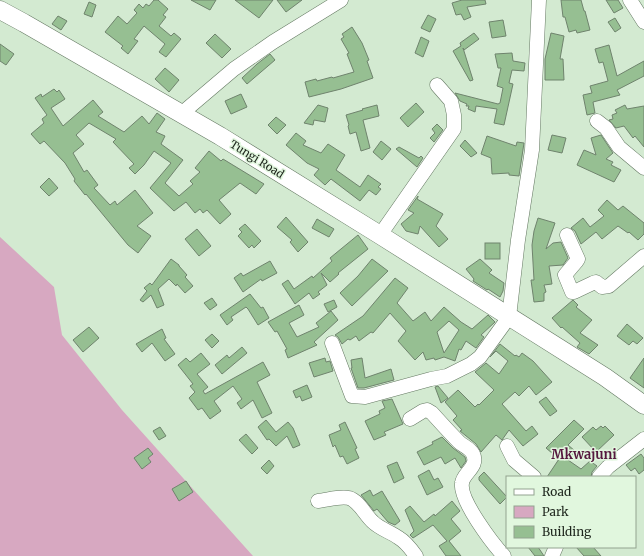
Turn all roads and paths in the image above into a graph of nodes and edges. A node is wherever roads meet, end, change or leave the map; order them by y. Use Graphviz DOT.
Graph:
graph roads {
  1 [pos="341,0"];
  2 [pos="539,0"];
  3 [pos="630,0"];
  4 [pos="0,10"];
  5 [pos="644,22"];
  6 [pos="437,85"];
  7 [pos="181,114"];
  8 [pos="597,121"];
  9 [pos="644,168"];
  10 [pos="380,235"];
  11 [pos="567,235"];
  12 [pos="644,256"];
  13 [pos="509,317"];
  14 [pos="332,343"];
  15 [pos="644,405"];
  16 [pos="410,419"];
  17 [pos="644,439"];
  18 [pos="507,446"];
  19 [pos="533,476"];
  20 [pos="600,476"];
  21 [pos="318,501"];
  22 [pos="416,556"];
  23 [pos="504,556"];
  1 -- 7 [label="street"];
  2 -- 13 [label="street"];
  3 -- 5 [label="street"];
  4 -- 7 [label="main road, Tungi Road"];
  6 -- 10 [label="street"];
  7 -- 10 [label="main road, Tungi Road"];
  8 -- 9 [label="street"];
  10 -- 13 [label="main road, Tungi Road"];
  11 -- 12 [label="street"];
  13 -- 14 [label="street"];
  13 -- 15 [label="main road, Tungi Road"];
  16 -- 23 [label="street"];
  17 -- 20 [label="street"];
  18 -- 19 [label="street"];
  21 -- 22 [label="street"];
}
